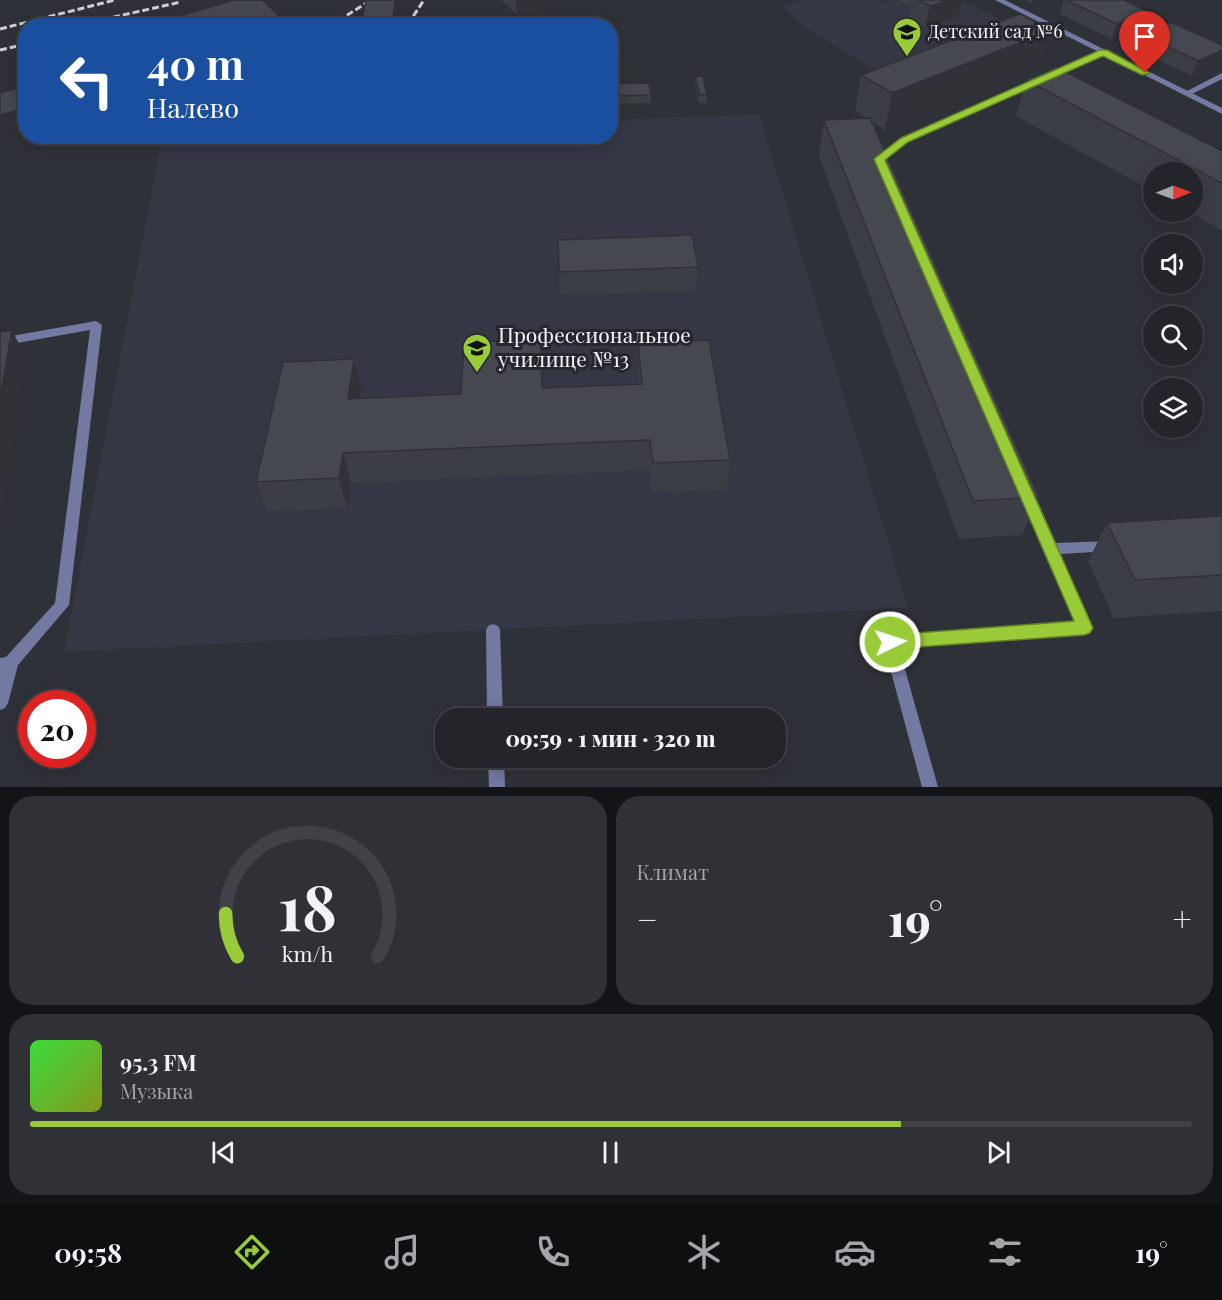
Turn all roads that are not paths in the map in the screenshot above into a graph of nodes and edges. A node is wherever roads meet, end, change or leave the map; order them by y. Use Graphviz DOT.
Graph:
graph roads {
  1 [pos="999,0"];
  2 [pos="1104,52"];
  3 [pos="1222,76"];
  4 [pos="1187,93"];
  5 [pos="1222,111"];
  6 [pos="889,180"];
  7 [pos="0,342"];
  8 [pos="1023,483"];
  9 [pos="1120,545"];
  10 [pos="1052,549"];
  11 [pos="493,630"];
  12 [pos="6,664"];
  13 [pos="0,703"];
  14 [pos="495,708"];
  15 [pos="496,768"];
  16 [pos="497,787"];
  17 [pos="930,787"];
  1 -- 2 [label="street"];
  2 -- 4 [label="street"];
  2 -- 6 [label="street"];
  3 -- 4 [label="street"];
  4 -- 5 [label="street"];
  7 -- 12 [label="street"];
  8 -- 10 [label="street"];
  9 -- 10 [label="street"];
  10 -- 17 [label="street"];
  11 -- 14 [label="street"];
  12 -- 13 [label="street"];
  15 -- 16 [label="street"];
}
